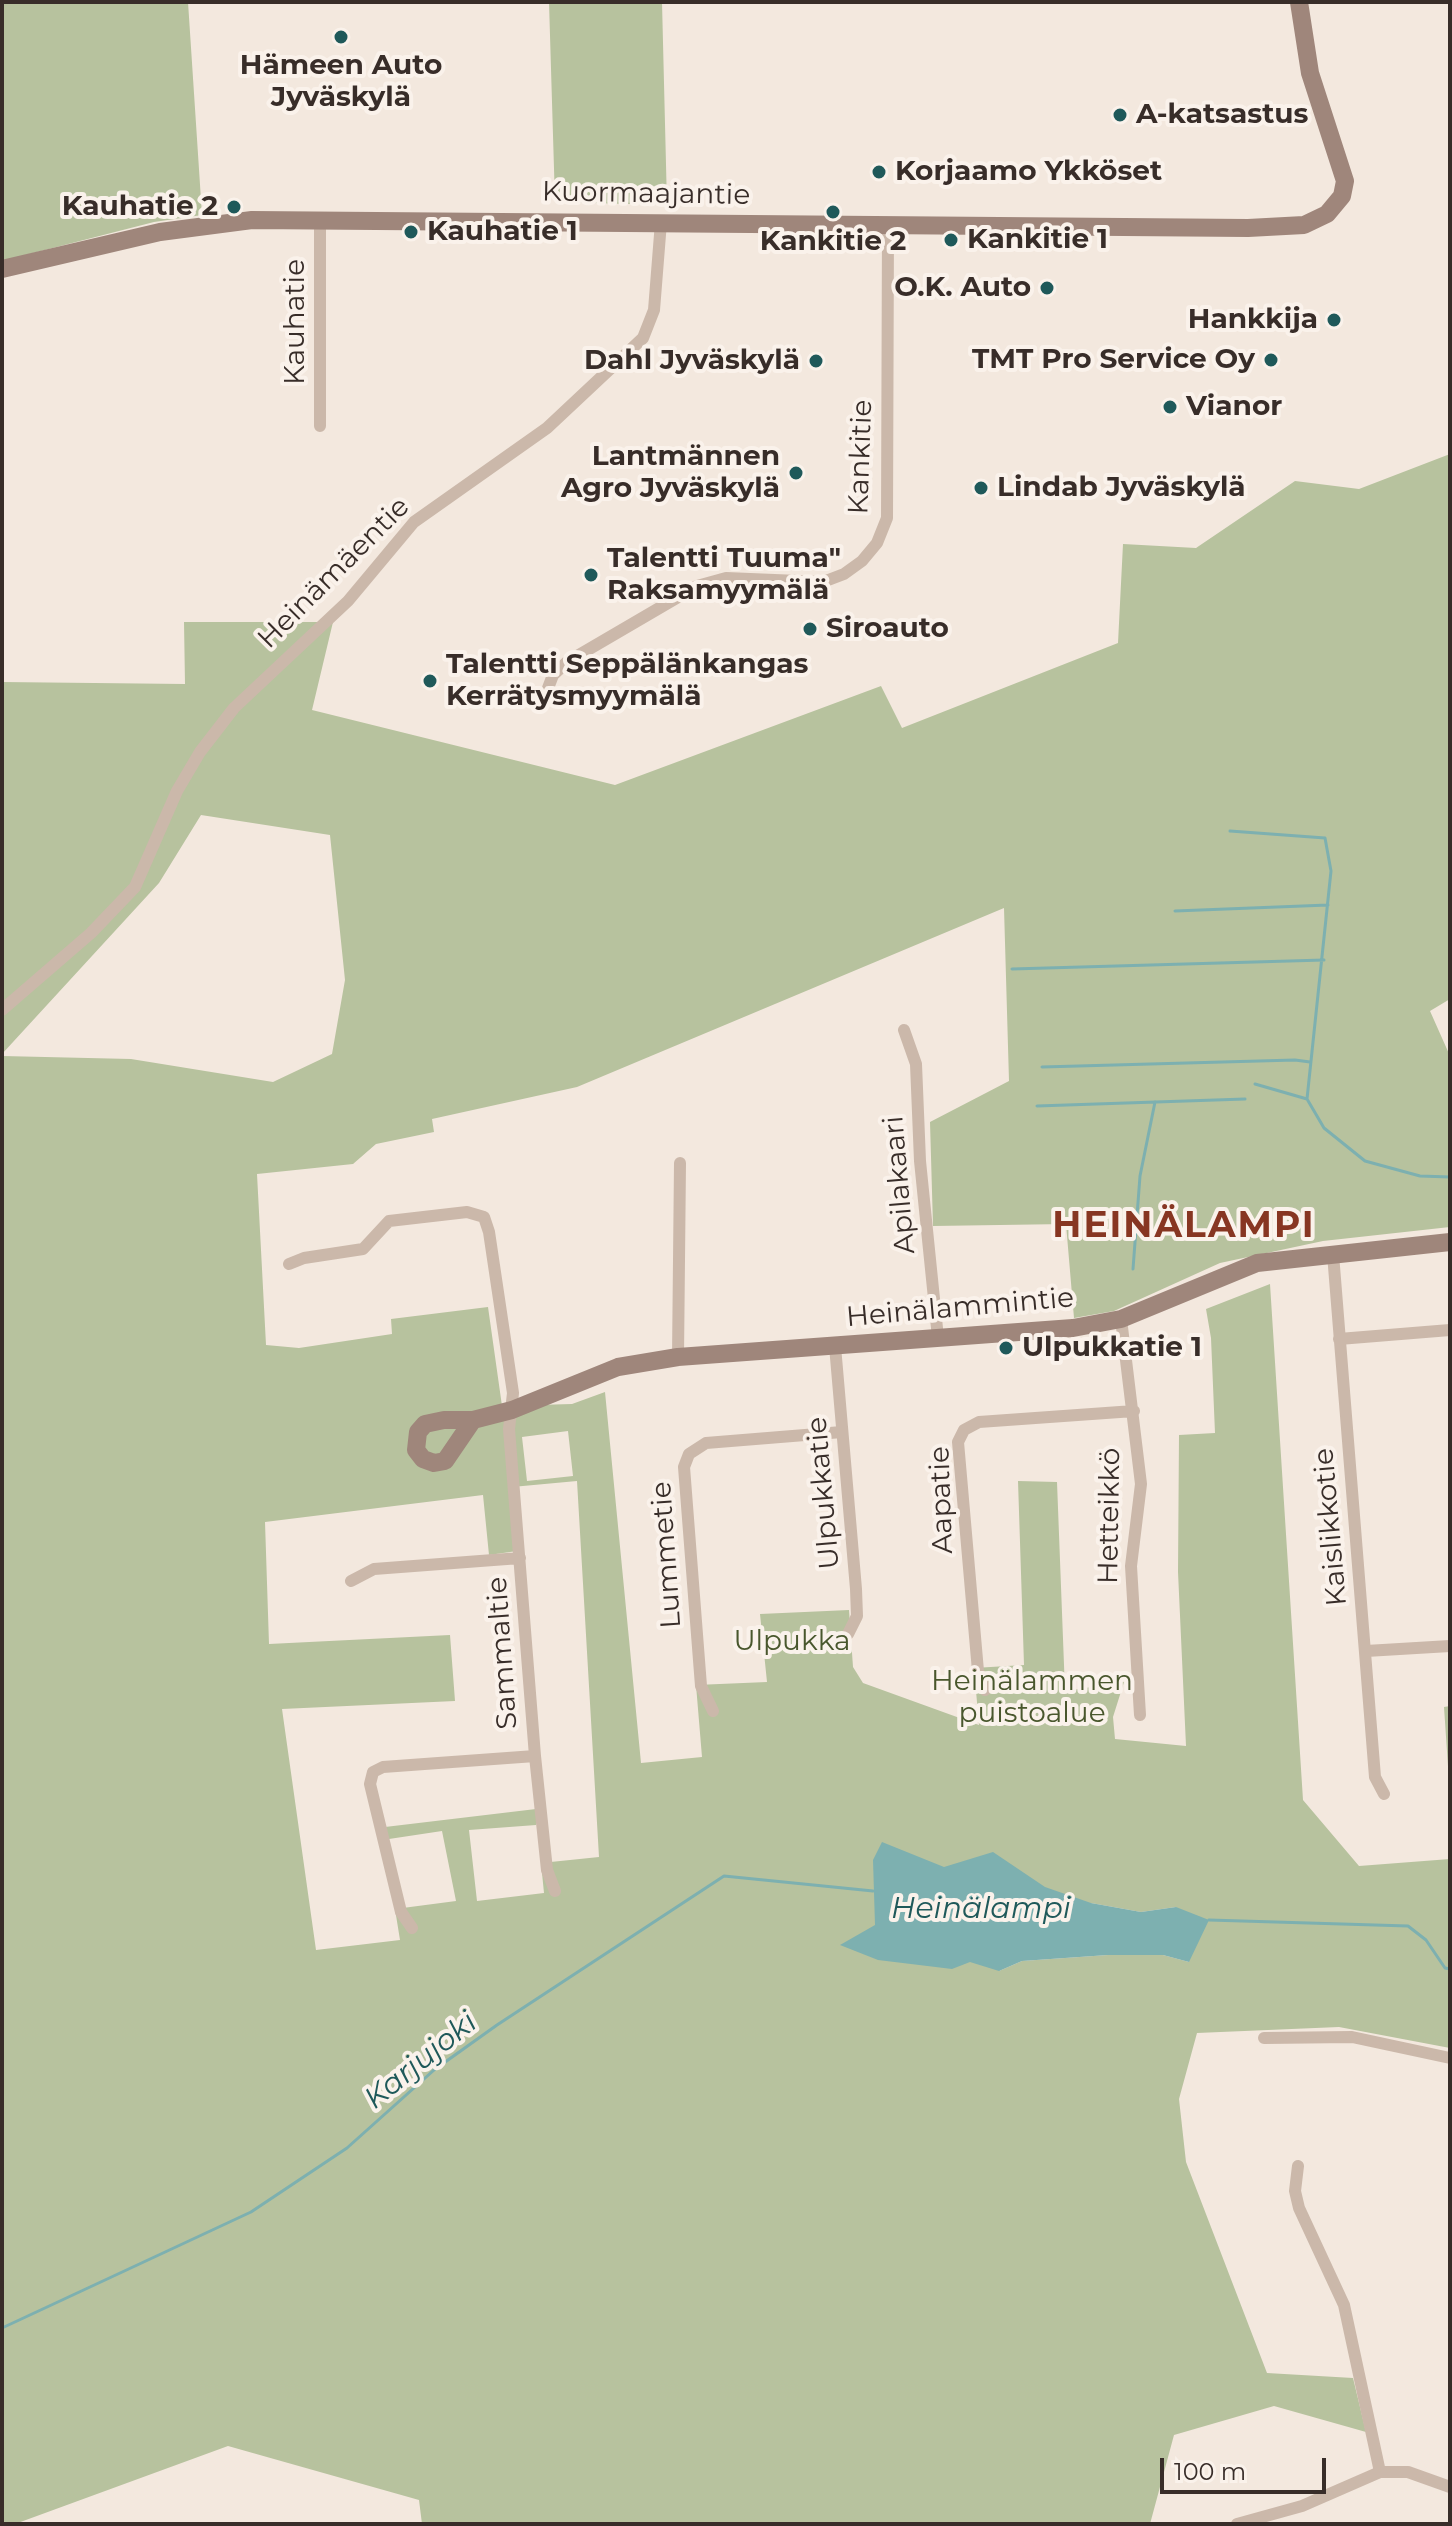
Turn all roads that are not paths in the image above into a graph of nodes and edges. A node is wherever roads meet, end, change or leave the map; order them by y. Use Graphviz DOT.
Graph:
graph roads {
  1 [pos="1299,2"];
  2 [pos="320,219"];
  3 [pos="661,222"];
  4 [pos="888,224"];
  5 [pos="2,269"];
  6 [pos="320,426"];
  7 [pos="545,696"];
  8 [pos="2,1010"];
  9 [pos="904,1030"];
  10 [pos="680,1163"];
  11 [pos="1450,1242"];
  12 [pos="1333,1254"];
  13 [pos="289,1264"];
  14 [pos="1121,1319"];
  15 [pos="1450,1330"];
  16 [pos="938,1338"];
  17 [pos="1339,1339"];
  18 [pos="835,1346"];
  19 [pos="678,1357"];
  20 [pos="512,1410"];
  21 [pos="1134,1411"];
  22 [pos="473,1420"];
  23 [pos="842,1432"];
  24 [pos="520,1558"];
  25 [pos="351,1581"];
  26 [pos="848,1634"];
  27 [pos="1450,1646"];
  28 [pos="1366,1651"];
  29 [pos="985,1690"];
  30 [pos="713,1711"];
  31 [pos="1140,1715"];
  32 [pos="535,1756"];
  33 [pos="1384,1794"];
  34 [pos="555,1891"];
  35 [pos="412,1928"];
  36 [pos="1264,2038"];
  37 [pos="1450,2058"];
  38 [pos="1298,2166"];
  39 [pos="1380,2472"];
  40 [pos="1450,2487"];
  41 [pos="1237,2524"];
  1 -- 4 [label="street, Kuormaajantie"];
  2 -- 3 [label="street, Kuormaajantie"];
  2 -- 5 [label="street, Kuormaajantie"];
  2 -- 6 [label="street, Kauhatie"];
  3 -- 4 [label="street, Kuormaajantie"];
  3 -- 8 [label="street, Heinämäentie"];
  4 -- 7 [label="street, Kankitie"];
  9 -- 16 [label="street, Apilakaari"];
  10 -- 19 [label="street"];
  11 -- 12 [label="street, Heinälammintie"];
  12 -- 14 [label="street, Heinälammintie"];
  12 -- 17 [label="street, Kaislikkotie"];
  13 -- 20 [label="street, Sammaltie"];
  14 -- 16 [label="street, Heinälammintie"];
  14 -- 21 [label="street, Hetteikkö"];
  15 -- 17 [label="street"];
  16 -- 18 [label="street, Heinälammintie"];
  17 -- 28 [label="street, Kaislikkotie"];
  18 -- 19 [label="street, Heinälammintie"];
  18 -- 23 [label="street, Ulpukkatie"];
  19 -- 20 [label="street, Heinälammintie"];
  20 -- 22 [label="street, Heinälammintie"];
  20 -- 24 [label="street, Sammaltie"];
  21 -- 29 [label="street, Aapatie"];
  21 -- 31 [label="street, Hetteikkö"];
  23 -- 26 [label="street, Ulpukkatie"];
  23 -- 30 [label="street, Lummetie"];
  24 -- 25 [label="street"];
  24 -- 32 [label="street, Sammaltie"];
  27 -- 28 [label="street"];
  28 -- 33 [label="street, Kaislikkotie"];
  32 -- 34 [label="street, Sammaltie"];
  32 -- 35 [label="street"];
  36 -- 37 [label="street"];
  38 -- 39 [label="street"];
  39 -- 40 [label="street"];
  39 -- 41 [label="street"];
}
